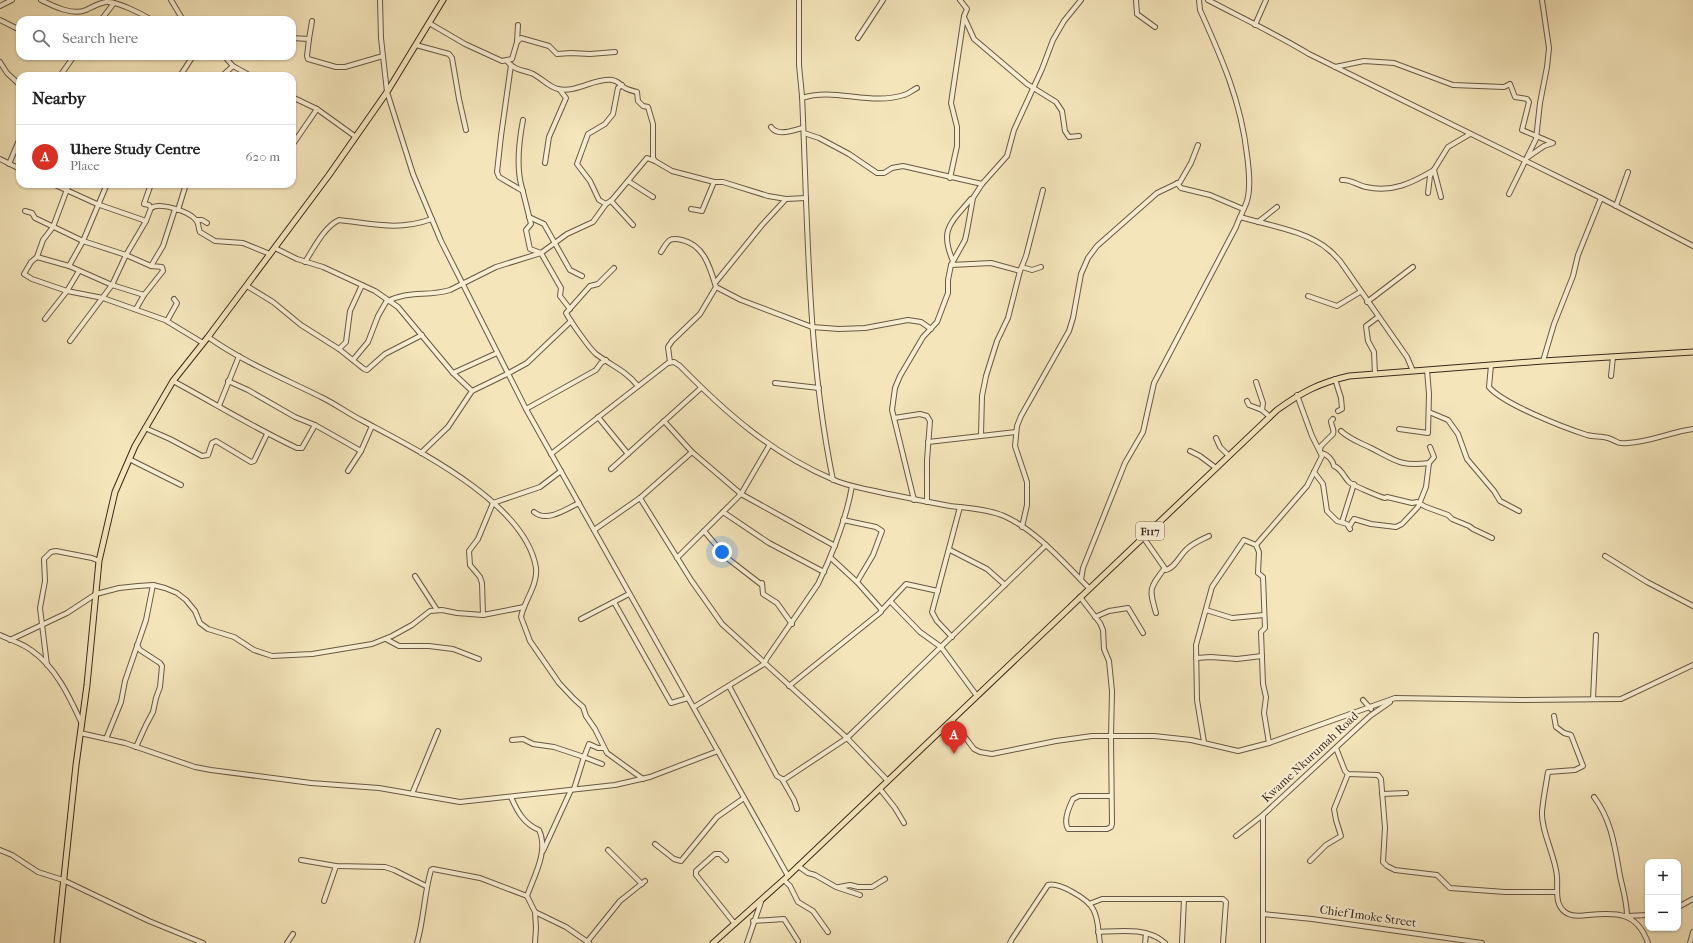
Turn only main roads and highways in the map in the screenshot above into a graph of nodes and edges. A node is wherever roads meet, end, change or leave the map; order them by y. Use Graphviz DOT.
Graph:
graph roads {
  1 [pos="443,0"];
  2 [pos="1693,352"];
  3 [pos="57,943"];
  4 [pos="713,943"];
  1 -- 3 [label="main road"];
  2 -- 4 [label="main road, F117"];
}
